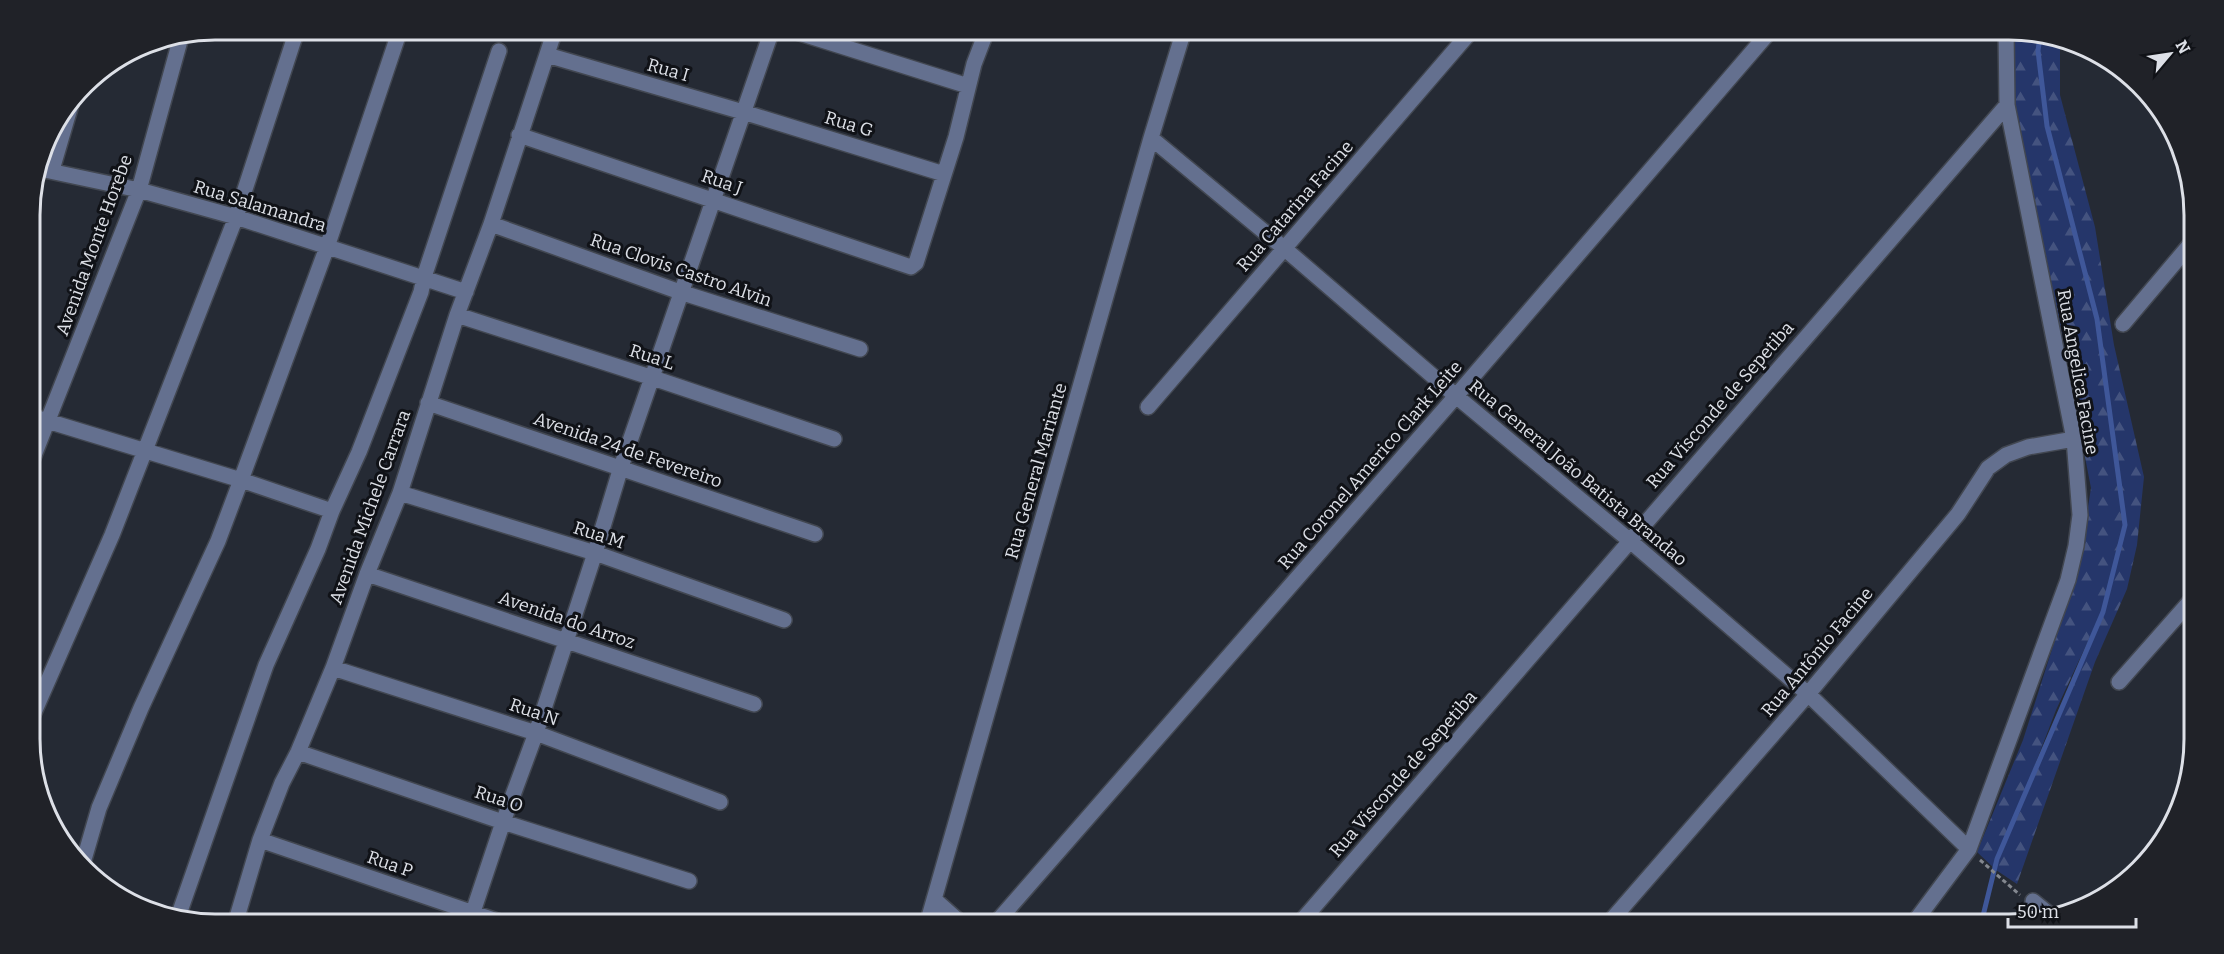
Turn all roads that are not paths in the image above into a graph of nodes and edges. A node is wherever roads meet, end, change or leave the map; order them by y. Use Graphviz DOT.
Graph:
graph roads {
  1 [pos="294,40"];
  2 [pos="397,40"];
  3 [pos="552,40"];
  4 [pos="768,40"];
  5 [pos="822,40"];
  6 [pos="984,40"];
  7 [pos="1181,40"];
  8 [pos="1463,40"];
  9 [pos="1762,40"];
  10 [pos="2006,40"];
  11 [pos="178,45"];
  12 [pos="499,51"];
  13 [pos="547,55"];
  14 [pos="968,86"];
  15 [pos="2007,105"];
  16 [pos="743,112"];
  17 [pos="519,135"];
  18 [pos="1151,138"];
  19 [pos="46,169"];
  20 [pos="944,174"];
  21 [pos="139,190"];
  22 [pos="713,200"];
  23 [pos="236,218"];
  24 [pos="491,224"];
  25 [pos="327,247"];
  26 [pos="1285,249"];
  27 [pos="2184,252"];
  28 [pos="424,277"];
  29 [pos="466,292"];
  30 [pos="680,292"];
  31 [pos="457,315"];
  32 [pos="2122,324"];
  33 [pos="860,349"];
  34 [pos="653,378"];
  35 [pos="1456,396"];
  36 [pos="428,404"];
  37 [pos="1148,407"];
  38 [pos="41,419"];
  39 [pos="49,421"];
  40 [pos="834,439"];
  41 [pos="2074,439"];
  42 [pos="41,440"];
  43 [pos="145,451"];
  44 [pos="621,467"];
  45 [pos="241,480"];
  46 [pos="400,493"];
  47 [pos="332,511"];
  48 [pos="815,534"];
  49 [pos="1629,540"];
  50 [pos="595,553"];
  51 [pos="367,574"];
  52 [pos="2184,608"];
  53 [pos="784,620"];
  54 [pos="567,640"];
  55 [pos="333,668"];
  56 [pos="2119,682"];
  57 [pos="1808,694"];
  58 [pos="41,697"];
  59 [pos="754,704"];
  60 [pos="536,733"];
  61 [pos="298,752"];
  62 [pos="720,802"];
  63 [pos="503,822"];
  64 [pos="261,840"];
  65 [pos="1973,854"];
  66 [pos="85,855"];
  67 [pos="689,881"];
  68 [pos="934,899"];
  69 [pos="2033,901"];
  70 [pos="180,910"];
  71 [pos="2044,910"];
  72 [pos="1308,913"];
  73 [pos="1617,913"];
  74 [pos="1922,913"];
  75 [pos="238,914"];
  76 [pos="460,914"];
  77 [pos="472,914"];
  78 [pos="930,914"];
  79 [pos="950,914"];
  80 [pos="1004,914"];
  1 -- 23 [label="street"];
  2 -- 25 [label="street"];
  3 -- 13 [label="street, Avenida Michele Carrara"];
  4 -- 16 [label="street"];
  5 -- 14 [label="street"];
  6 -- 14 [label="street"];
  7 -- 18 [label="street, Rua General Mariante"];
  8 -- 26 [label="street, Rua Catarina Facine"];
  9 -- 35 [label="street, Rua Coronel Americo Clark Leite"];
  10 -- 15 [label="street, Rua Angelica Facine"];
  11 -- 21 [label="street, Avenida Monte Horebe"];
  12 -- 28 [label="street"];
  13 -- 16 [label="street, Rua I"];
  13 -- 17 [label="street, Avenida Michele Carrara"];
  14 -- 20 [label="street"];
  15 -- 41 [label="street, Rua Angelica Facine"];
  15 -- 49 [label="street, Rua Visconde de Sepetiba"];
  16 -- 20 [label="street, Rua G"];
  16 -- 22 [label="street"];
  17 -- 22 [label="street, Rua J"];
  17 -- 24 [label="street, Avenida Michele Carrara"];
  18 -- 26 [label="street, Rua General João Batista Brandao"];
  18 -- 68 [label="street, Rua General Mariante"];
  19 -- 21 [label="street, Rua Salamandra"];
  20 -- 22 [label="street, Rua J"];
  21 -- 23 [label="street, Rua Salamandra"];
  21 -- 39 [label="street, Avenida Monte Horebe"];
  22 -- 30 [label="street"];
  23 -- 25 [label="street, Rua Salamandra"];
  23 -- 43 [label="street"];
  24 -- 29 [label="street, Avenida Michele Carrara"];
  24 -- 30 [label="street, Rua Clovis Castro Alvin"];
  25 -- 28 [label="street, Rua Salamandra"];
  25 -- 45 [label="street"];
  26 -- 35 [label="street, Rua General João Batista Brandao"];
  26 -- 37 [label="street, Rua Catarina Facine"];
  27 -- 32 [label="street"];
  28 -- 29 [label="street, Rua Salamandra"];
  28 -- 47 [label="street"];
  29 -- 31 [label="street, Avenida Michele Carrara"];
  30 -- 33 [label="street, Rua Clovis Castro Alvin"];
  30 -- 34 [label="street"];
  31 -- 34 [label="street, Rua L"];
  31 -- 36 [label="street, Avenida Michele Carrara"];
  34 -- 40 [label="street, Rua L"];
  34 -- 44 [label="street"];
  35 -- 49 [label="street, Rua General João Batista Brandao"];
  35 -- 80 [label="street, Rua Coronel Americo Clark Leite"];
  36 -- 44 [label="street, Avenida 24 de Fevereiro"];
  36 -- 46 [label="street, Avenida Michele Carrara"];
  38 -- 39 [label="street"];
  39 -- 42 [label="street, Avenida Monte Horebe"];
  39 -- 43 [label="street"];
  41 -- 57 [label="street, Rua Antônio Facine"];
  41 -- 65 [label="street, Rua Angelica Facine"];
  43 -- 45 [label="street"];
  43 -- 58 [label="street"];
  44 -- 48 [label="street, Avenida 24 de Fevereiro"];
  44 -- 50 [label="street"];
  45 -- 47 [label="street"];
  45 -- 66 [label="street"];
  46 -- 50 [label="street, Rua M"];
  46 -- 51 [label="street, Avenida Michele Carrara"];
  47 -- 70 [label="street"];
  49 -- 57 [label="street, Rua General João Batista Brandao"];
  49 -- 72 [label="street, Rua Visconde de Sepetiba"];
  50 -- 53 [label="street, Rua M"];
  50 -- 54 [label="street"];
  51 -- 54 [label="street, Avenida do Arroz"];
  51 -- 55 [label="street, Avenida Michele Carrara"];
  52 -- 56 [label="street"];
  54 -- 59 [label="street, Avenida do Arroz"];
  54 -- 60 [label="street"];
  55 -- 60 [label="street, Rua N"];
  55 -- 61 [label="street, Avenida Michele Carrara"];
  57 -- 65 [label="street, Rua General João Batista Brandao"];
  57 -- 73 [label="street, Rua Antônio Facine"];
  60 -- 62 [label="street, Rua N"];
  60 -- 63 [label="street"];
  61 -- 63 [label="street, Rua O"];
  61 -- 64 [label="street, Avenida Michele Carrara"];
  63 -- 67 [label="street, Rua O"];
  63 -- 77 [label="street"];
  64 -- 75 [label="street, Avenida Michele Carrara"];
  64 -- 76 [label="street, Rua P"];
  65 -- 74 [label="street, Rua Angelica Facine"];
  68 -- 78 [label="street, Rua General Mariante"];
  68 -- 79 [label="street"];
  69 -- 71 [label="street"];
}
